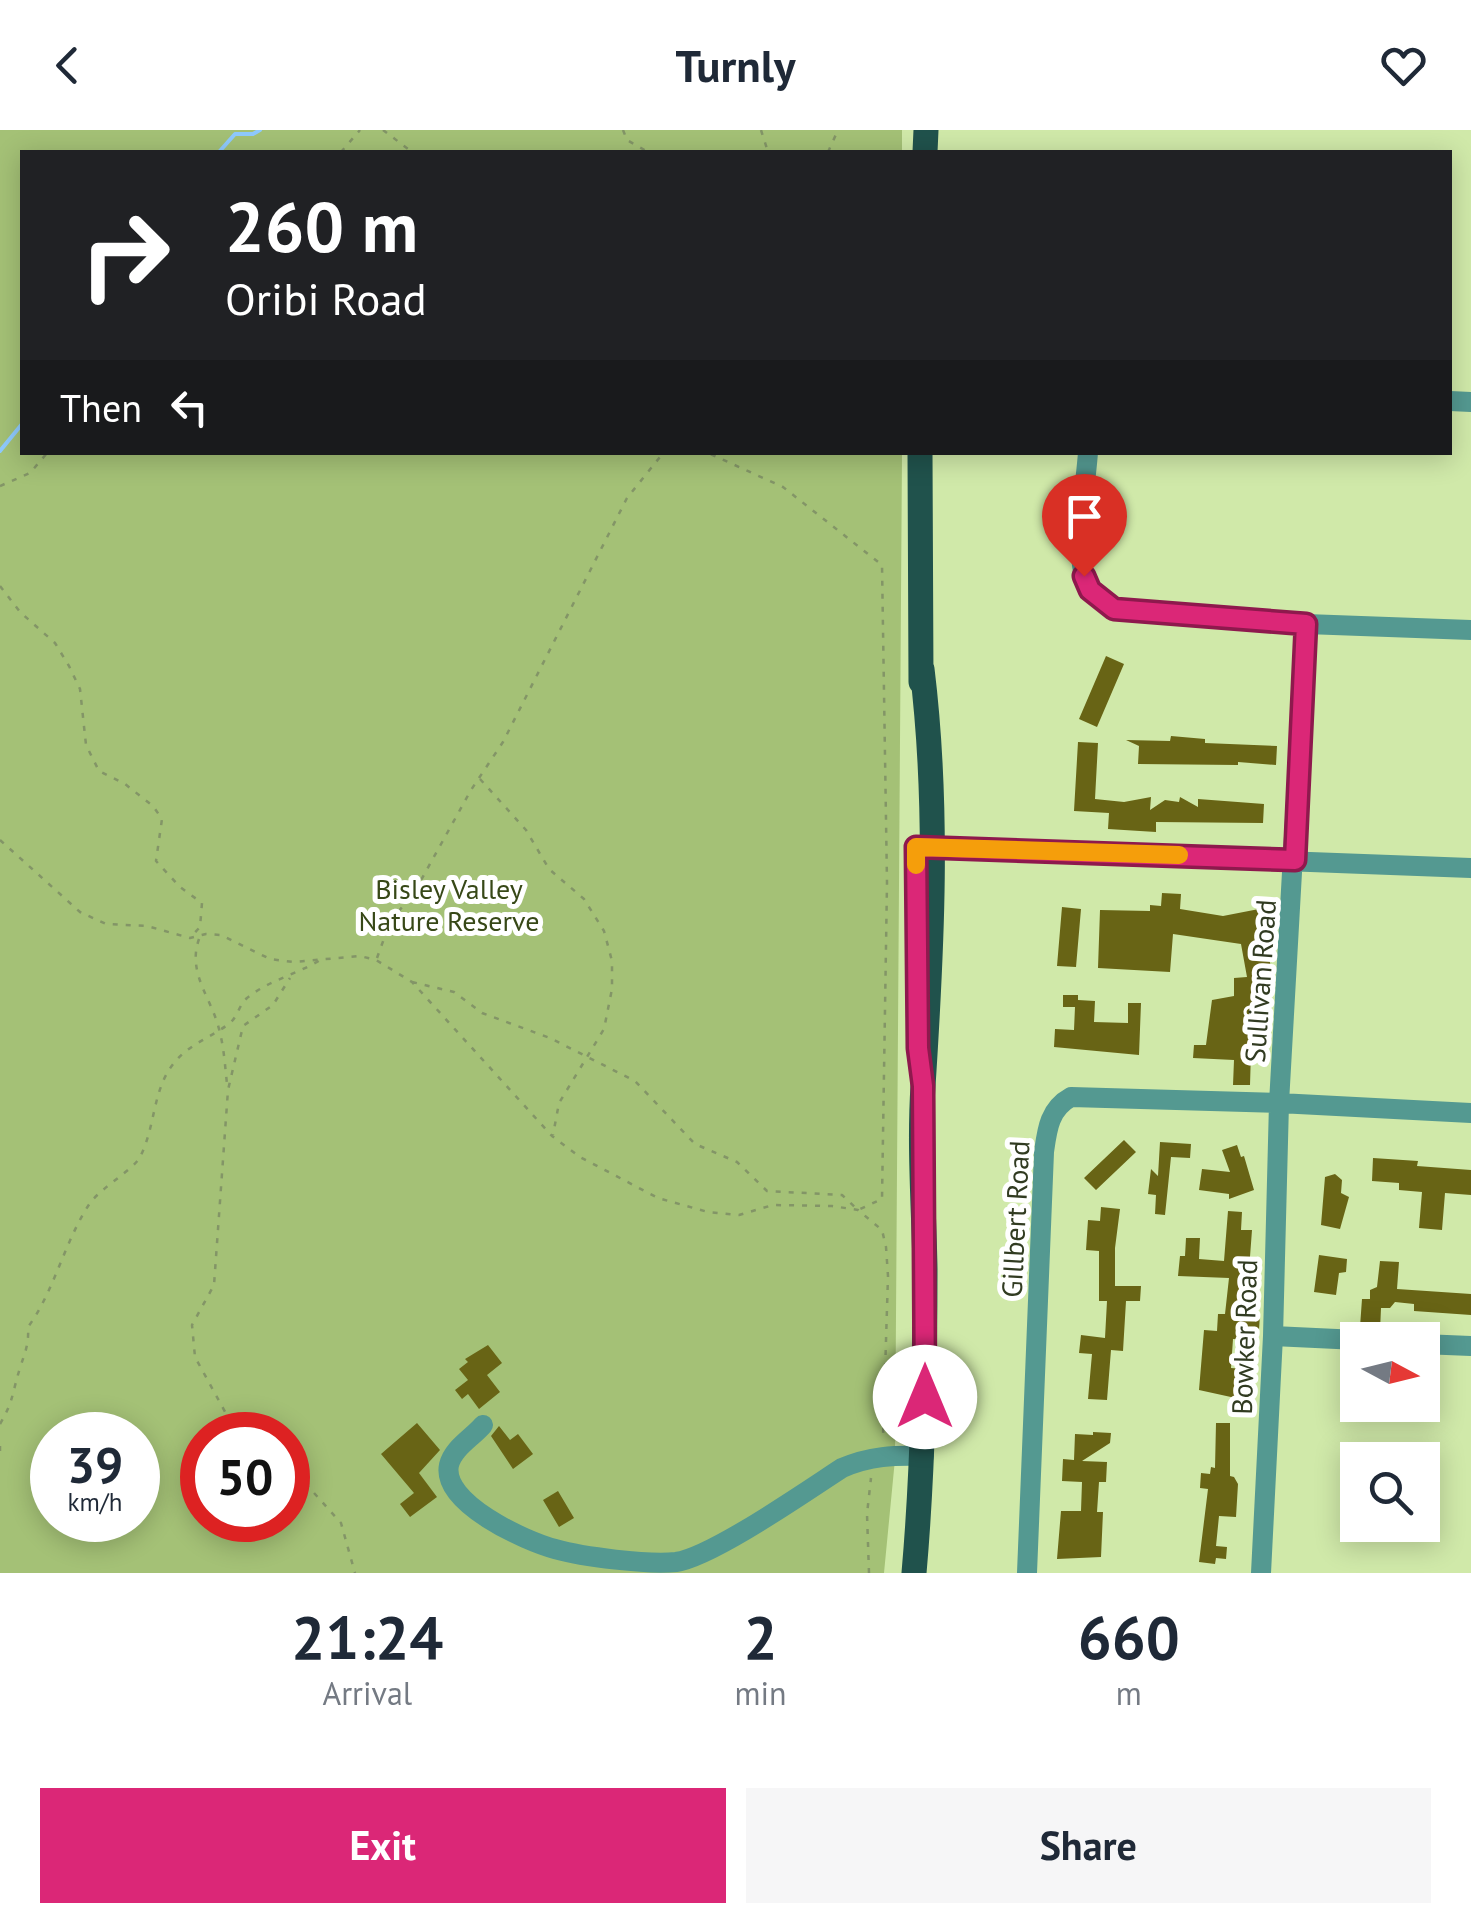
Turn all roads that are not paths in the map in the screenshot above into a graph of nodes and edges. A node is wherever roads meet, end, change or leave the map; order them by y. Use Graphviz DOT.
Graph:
graph roads {
  1 [pos="920,455"];
  2 [pos="1088,455"];
  3 [pos="1306,624"];
  4 [pos="1471,630"];
  5 [pos="925,847"];
  6 [pos="1295,860"];
  7 [pos="1471,868"];
  8 [pos="1279,1103"];
  9 [pos="1471,1113"];
  10 [pos="1273,1336"];
  11 [pos="1340,1339"];
  12 [pos="1440,1345"];
  13 [pos="1471,1346"];
  14 [pos="483,1425"];
  15 [pos="924,1456"];
  16 [pos="914,1573"];
  17 [pos="1027,1573"];
  18 [pos="1261,1573"];
  1 -- 5 [label="main road"];
  2 -- 3 [label="street"];
  3 -- 4 [label="street"];
  3 -- 6 [label="street, Sullivan Road"];
  5 -- 6 [label="street"];
  5 -- 15 [label="main road"];
  6 -- 7 [label="street"];
  6 -- 8 [label="street, Sullivan Road"];
  8 -- 9 [label="street, Gillbert Road"];
  8 -- 10 [label="street, Bowker Road"];
  8 -- 17 [label="street, Gillbert Road"];
  10 -- 11 [label="street"];
  10 -- 18 [label="street, Bowker Road"];
  12 -- 13 [label="street"];
  14 -- 15 [label="street"];
  15 -- 16 [label="main road"];
}
